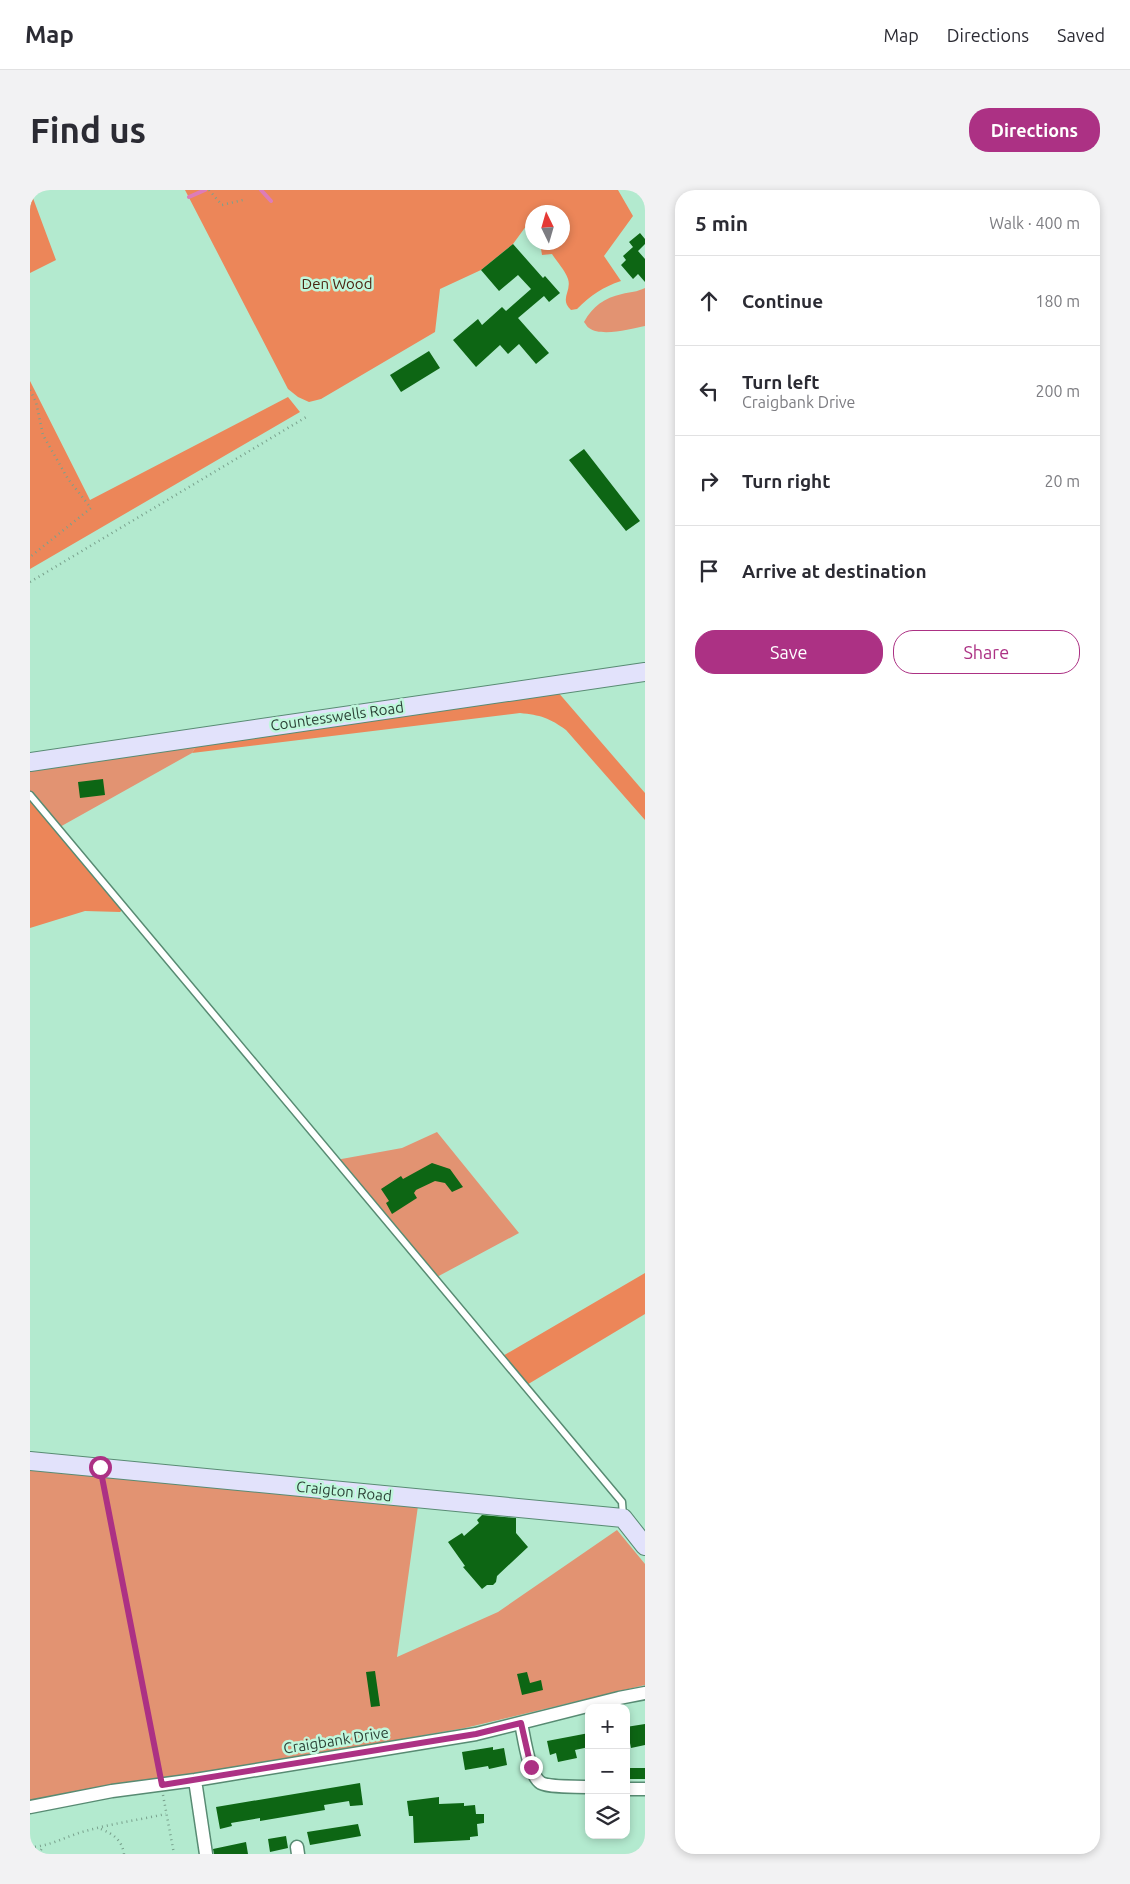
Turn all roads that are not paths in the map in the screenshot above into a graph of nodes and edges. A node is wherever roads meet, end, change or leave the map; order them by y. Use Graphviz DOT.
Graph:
graph roads {
  1 [pos="645,672"];
  2 [pos="30,762"];
  3 [pos="30,795"];
  4 [pos="30,1461"];
  5 [pos="623,1518"];
  6 [pos="645,1546"];
  7 [pos="645,1693"];
  8 [pos="521,1723"];
  9 [pos="195,1780"];
  10 [pos="585,1787"];
  11 [pos="630,1789"];
  12 [pos="645,1789"];
  13 [pos="30,1807"];
  14 [pos="206,1854"];
  1 -- 2 [label="street, Countesswells Road"];
  3 -- 5 [label="lane"];
  4 -- 5 [label="street, Craigton Road"];
  5 -- 6 [label="street"];
  7 -- 8 [label="street, Craigbank Drive"];
  8 -- 9 [label="street, Craigbank Drive"];
  8 -- 10 [label="street"];
  9 -- 13 [label="street, Craigbank Drive"];
  9 -- 14 [label="street"];
  11 -- 12 [label="street"];
}
